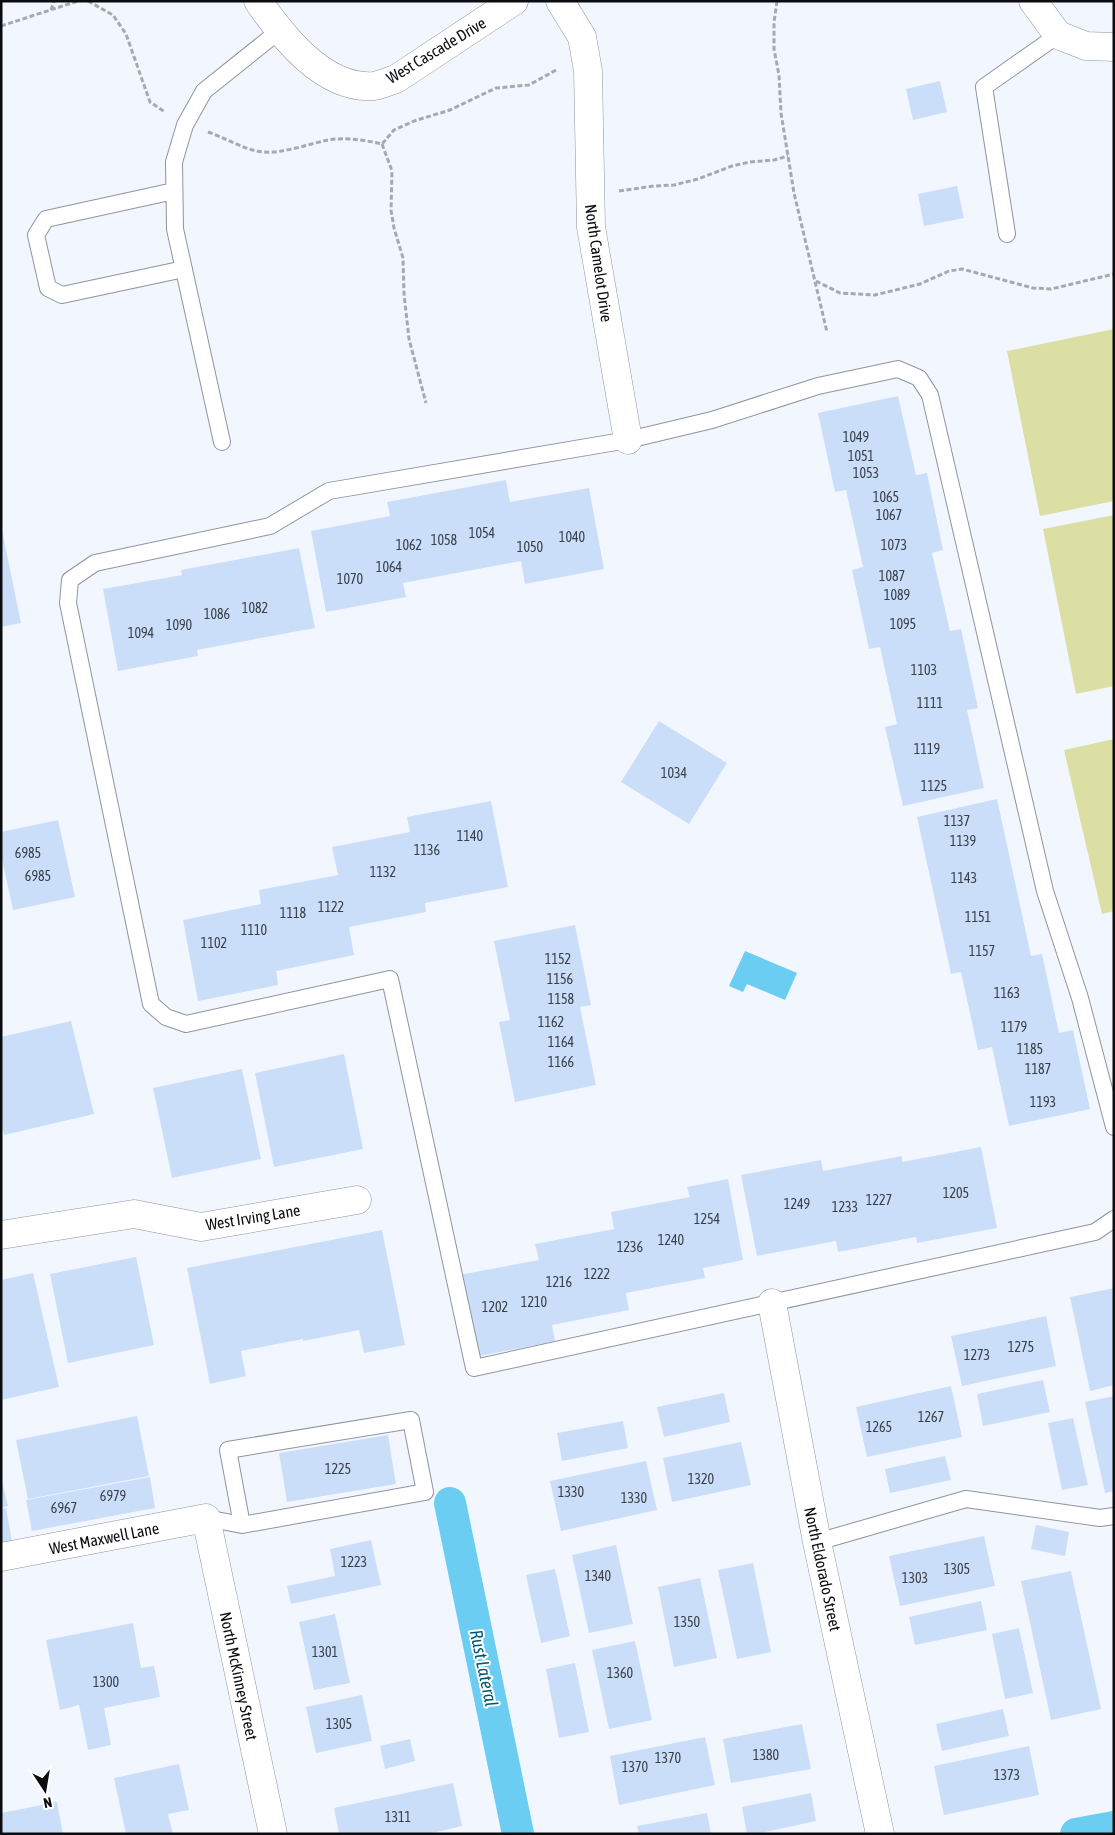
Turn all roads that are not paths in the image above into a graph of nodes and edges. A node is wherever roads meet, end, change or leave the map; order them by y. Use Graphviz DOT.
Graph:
graph roads {
  1 [pos="258,1"];
  2 [pos="514,1"];
  3 [pos="560,1"];
  4 [pos="1033,1"];
  5 [pos="279,31"];
  6 [pos="1058,35"];
  7 [pos="1114,47"];
  8 [pos="174,191"];
  9 [pos="1007,234"];
  10 [pos="184,269"];
  11 [pos="628,440"];
  12 [pos="222,442"];
  13 [pos="1114,1127"];
  14 [pos="357,1200"];
  15 [pos="1114,1219"];
  16 [pos="1,1235"];
  17 [pos="772,1303"];
  18 [pos="1114,1516"];
  19 [pos="206,1518"];
  20 [pos="242,1524"];
  21 [pos="817,1542"];
  22 [pos="1,1558"];
  23 [pos="273,1834"];
  24 [pos="880,1834"];
  1 -- 5 [label="street"];
  2 -- 5 [label="street, West Cascade Drive"];
  3 -- 11 [label="street, North Camelot Drive"];
  4 -- 6 [label="street"];
  5 -- 8 [label="lane"];
  6 -- 7 [label="street"];
  6 -- 9 [label="lane"];
  8 -- 10 [label="lane"];
  8 -- 10 [label="lane"];
  10 -- 12 [label="lane"];
  11 -- 13 [label="lane"];
  11 -- 17 [label="lane"];
  14 -- 16 [label="street, West Irving Lane"];
  15 -- 17 [label="lane"];
  17 -- 21 [label="street, North Eldorado Street"];
  18 -- 21 [label="lane"];
  19 -- 20 [label="lane"];
  19 -- 22 [label="street, West Maxwell Lane"];
  19 -- 23 [label="street, North McKinney Street"];
  20 -- 20 [label="lane"];
  21 -- 24 [label="street, North Eldorado Street"];
}
